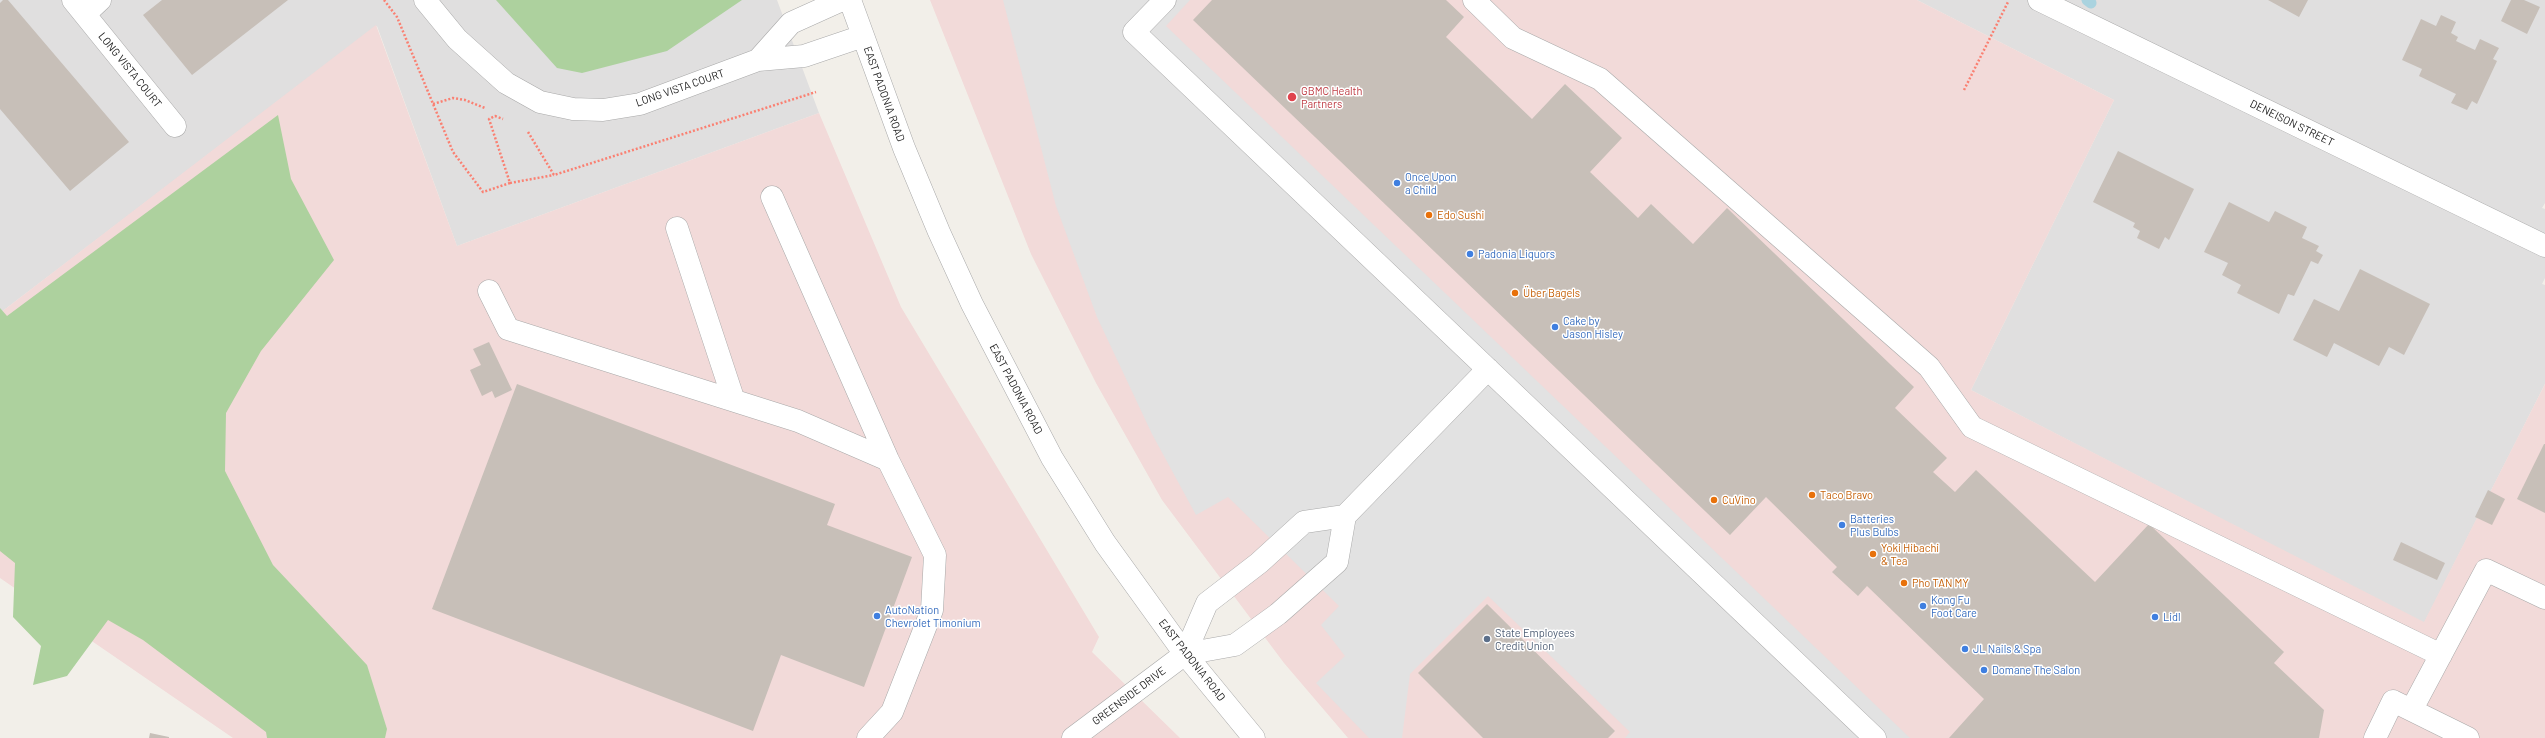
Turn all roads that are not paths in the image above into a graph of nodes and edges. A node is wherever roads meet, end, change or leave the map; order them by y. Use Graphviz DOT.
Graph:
graph roads {
  1 [pos="425,0"];
  2 [pos="842,0"];
  3 [pos="850,0"];
  4 [pos="1166,0"];
  5 [pos="1474,0"];
  6 [pos="2039,0"];
  7 [pos="86,5"];
  8 [pos="863,36"];
  9 [pos="758,60"];
  10 [pos="176,126"];
  11 [pos="772,196"];
  12 [pos="677,228"];
  13 [pos="2545,246"];
  14 [pos="490,291"];
  15 [pos="1488,369"];
  16 [pos="733,398"];
  17 [pos="888,460"];
  18 [pos="1345,516"];
  19 [pos="2543,591"];
  20 [pos="1185,654"];
  21 [pos="2441,655"];
  22 [pos="2412,709"];
  23 [pos="868,738"];
  24 [pos="1073,738"];
  25 [pos="1254,738"];
  26 [pos="1875,738"];
  27 [pos="2375,738"];
  28 [pos="2468,738"];
  1 -- 9 [label="street, LONG VISTA COURT"];
  2 -- 9 [label="street"];
  3 -- 8 [label="street, EAST PADONIA ROAD"];
  4 -- 15 [label="street"];
  5 -- 21 [label="street"];
  6 -- 13 [label="street, DENEISON STREET"];
  7 -- 10 [label="street, LONG VISTA COURT"];
  8 -- 9 [label="street"];
  8 -- 20 [label="street, EAST PADONIA ROAD"];
  11 -- 17 [label="street"];
  12 -- 16 [label="street"];
  14 -- 16 [label="street"];
  15 -- 18 [label="street"];
  15 -- 26 [label="street"];
  16 -- 17 [label="street"];
  17 -- 23 [label="street"];
  18 -- 20 [label="street"];
  18 -- 20 [label="street"];
  19 -- 21 [label="street"];
  20 -- 24 [label="street, GREENSIDE DRIVE"];
  20 -- 25 [label="street, EAST PADONIA ROAD"];
  21 -- 22 [label="street"];
  22 -- 27 [label="street"];
  22 -- 28 [label="street"];
}
